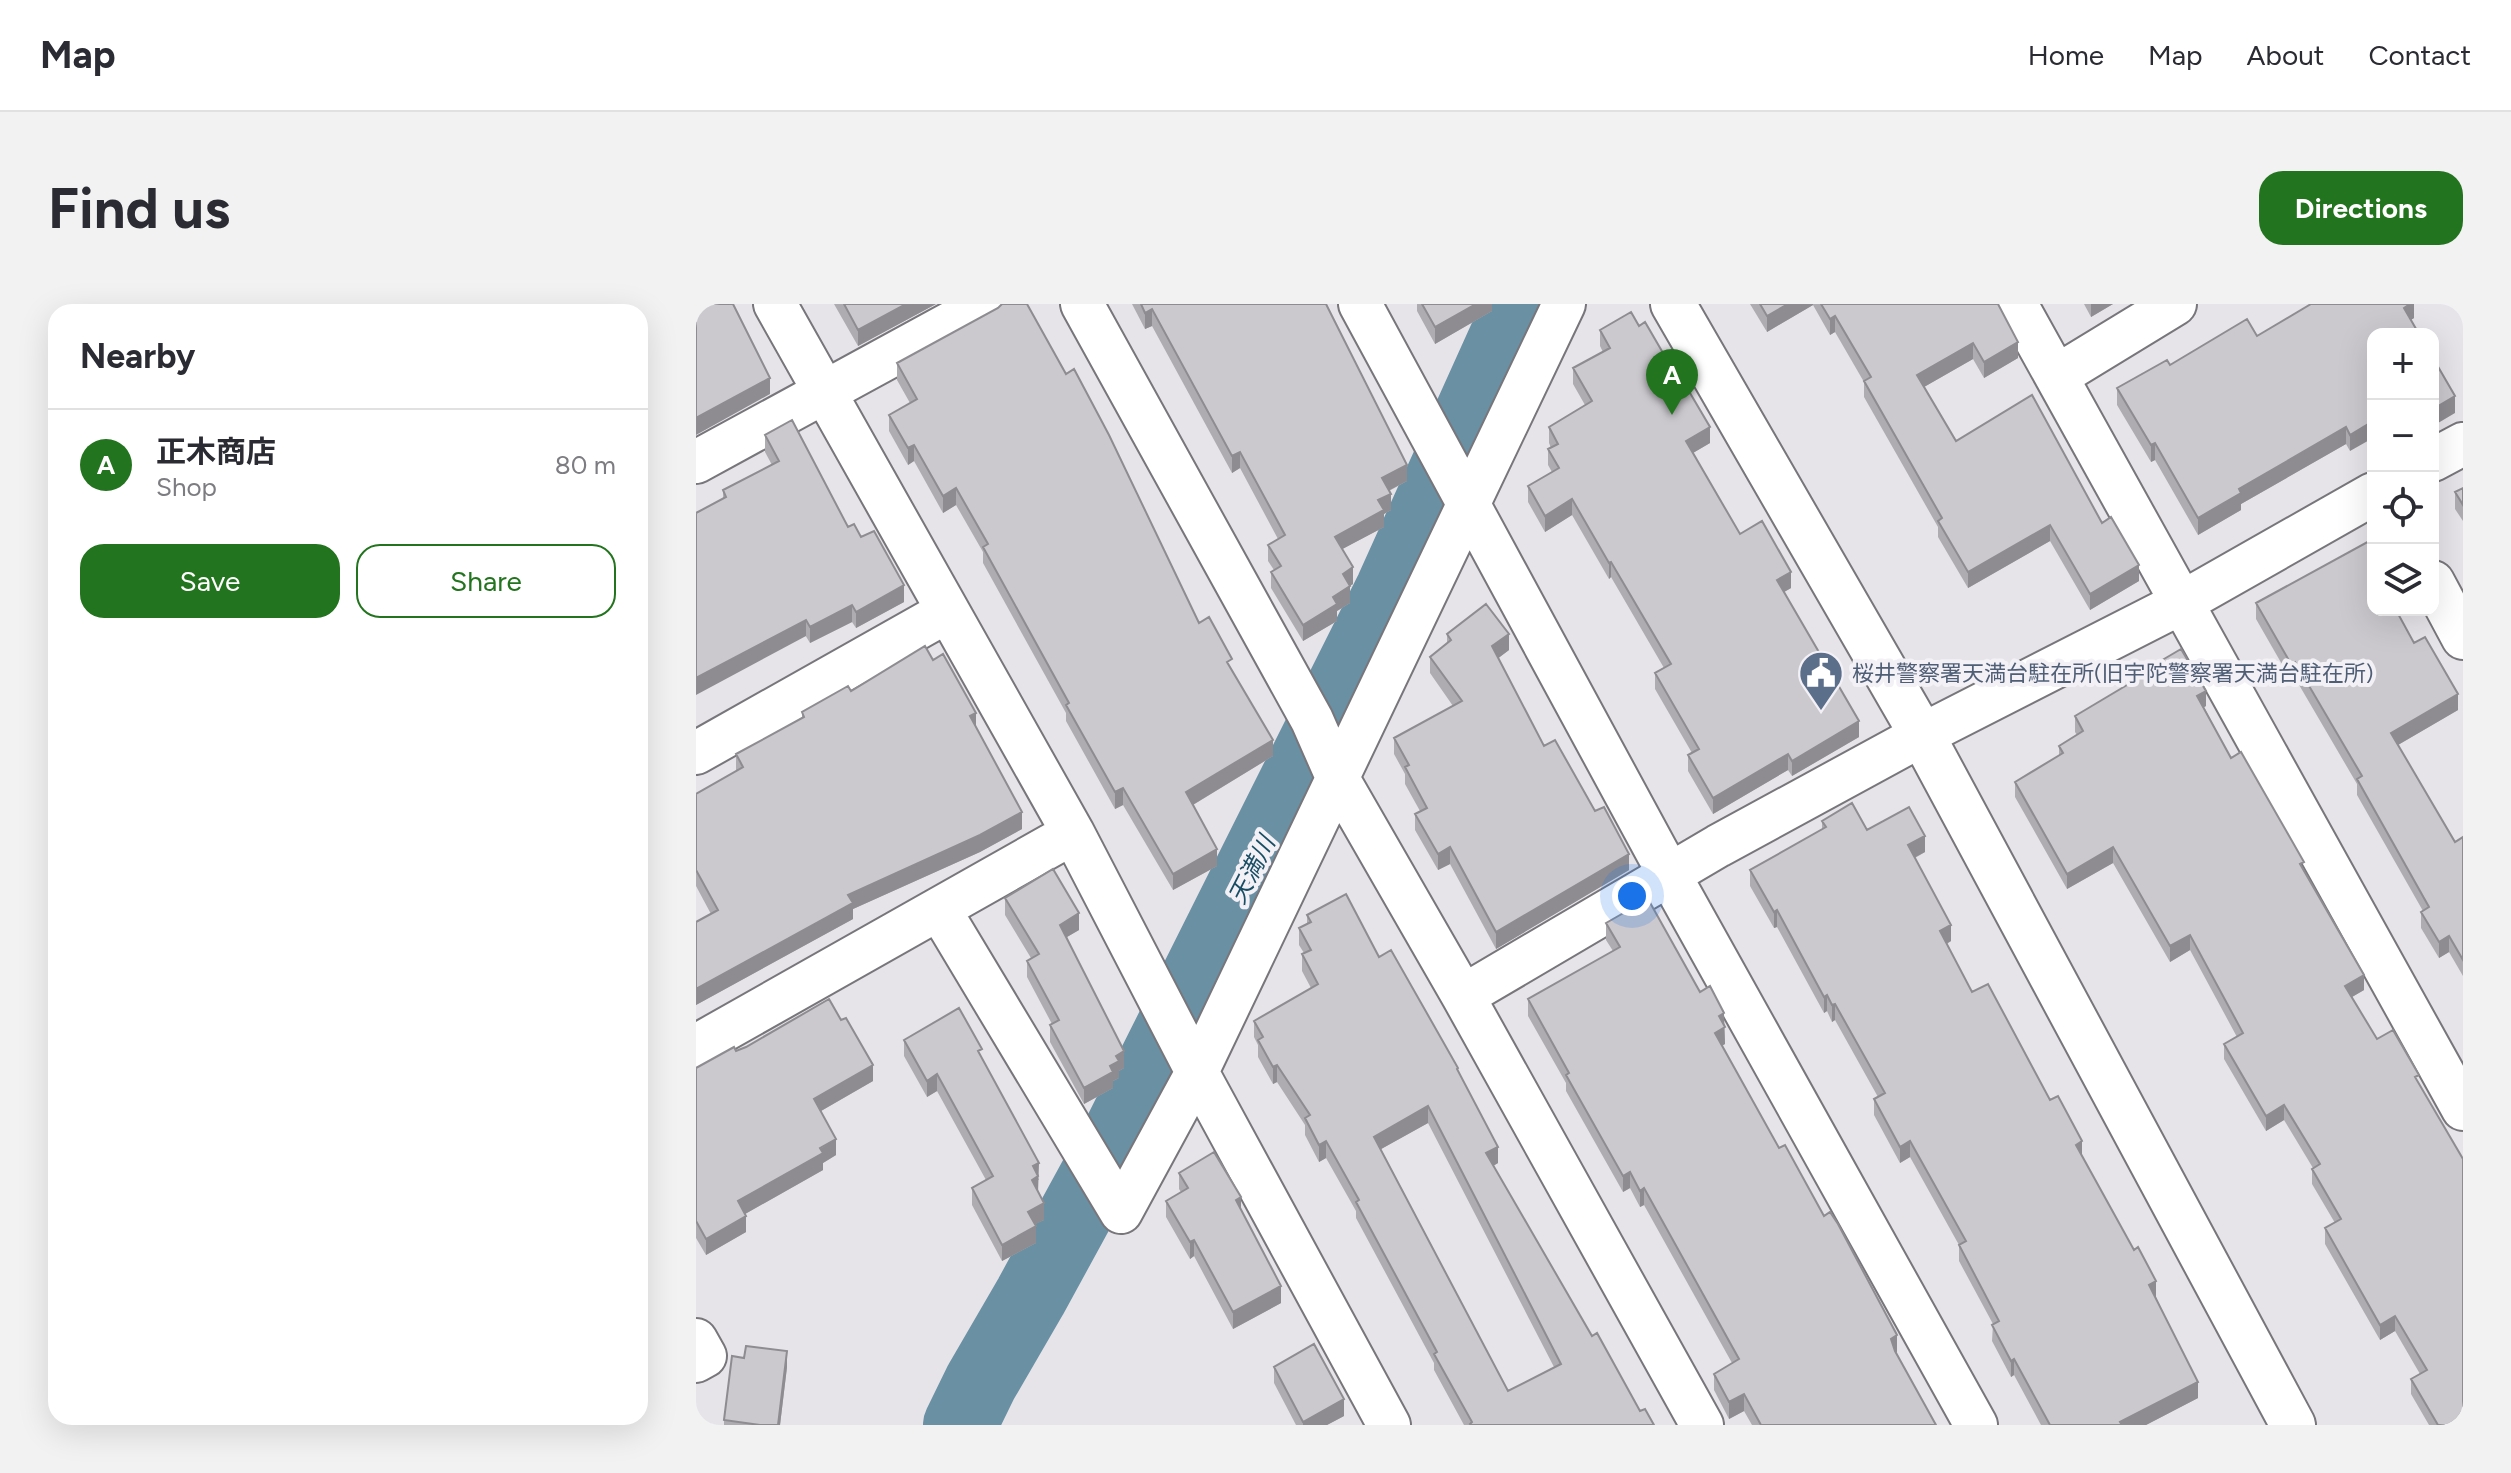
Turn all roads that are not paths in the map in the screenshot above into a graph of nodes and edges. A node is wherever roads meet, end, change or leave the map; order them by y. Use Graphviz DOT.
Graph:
graph roads {
  1 [pos="775,304"];
  2 [pos="986,304"];
  3 [pos="1082,304"];
  4 [pos="1360,304"];
  5 [pos="1564,304"];
  6 [pos="1673,304"];
  7 [pos="2016,304"];
  8 [pos="2175,304"];
  9 [pos="2057,376"];
  10 [pos="824,393"];
  11 [pos="2463,444"];
  12 [pos="2439,457"];
  13 [pos="696,462"];
  14 [pos="2367,497"];
  15 [pos="1468,504"];
  16 [pos="2439,593"];
  17 [pos="2181,603"];
  18 [pos="948,611"];
  19 [pos="2463,638"];
  20 [pos="1922,735"];
  21 [pos="696,753"];
  22 [pos="1337,777"];
  23 [pos="1073,833"];
  24 [pos="1670,876"];
  25 [pos="939,909"];
  26 [pos="1463,996"];
  27 [pos="696,1046"];
  28 [pos="1197,1072"];
  29 [pos="2463,1109"];
  30 [pos="696,1340"];
  31 [pos="696,1361"];
  32 [pos="1389,1425"];
  33 [pos="1702,1425"];
  34 [pos="1976,1425"];
  35 [pos="2293,1425"];
  1 -- 10 [label="street"];
  2 -- 10 [label="street"];
  3 -- 22 [label="street"];
  4 -- 15 [label="street"];
  5 -- 15 [label="street"];
  6 -- 20 [label="street"];
  7 -- 9 [label="street"];
  8 -- 9 [label="street"];
  9 -- 17 [label="street"];
  10 -- 13 [label="street"];
  10 -- 18 [label="street"];
  11 -- 12 [label="street"];
  14 -- 17 [label="street"];
  15 -- 22 [label="street"];
  15 -- 24 [label="street"];
  16 -- 19 [label="street"];
  17 -- 20 [label="street"];
  17 -- 29 [label="street"];
  18 -- 21 [label="street"];
  18 -- 23 [label="street"];
  20 -- 24 [label="street"];
  20 -- 35 [label="street"];
  22 -- 26 [label="street"];
  22 -- 28 [label="street"];
  23 -- 25 [label="street"];
  23 -- 28 [label="street"];
  24 -- 26 [label="street"];
  24 -- 34 [label="street"];
  25 -- 27 [label="street"];
  25 -- 28 [label="street"];
  26 -- 33 [label="street"];
  28 -- 32 [label="street"];
  30 -- 31 [label="street"];
}
